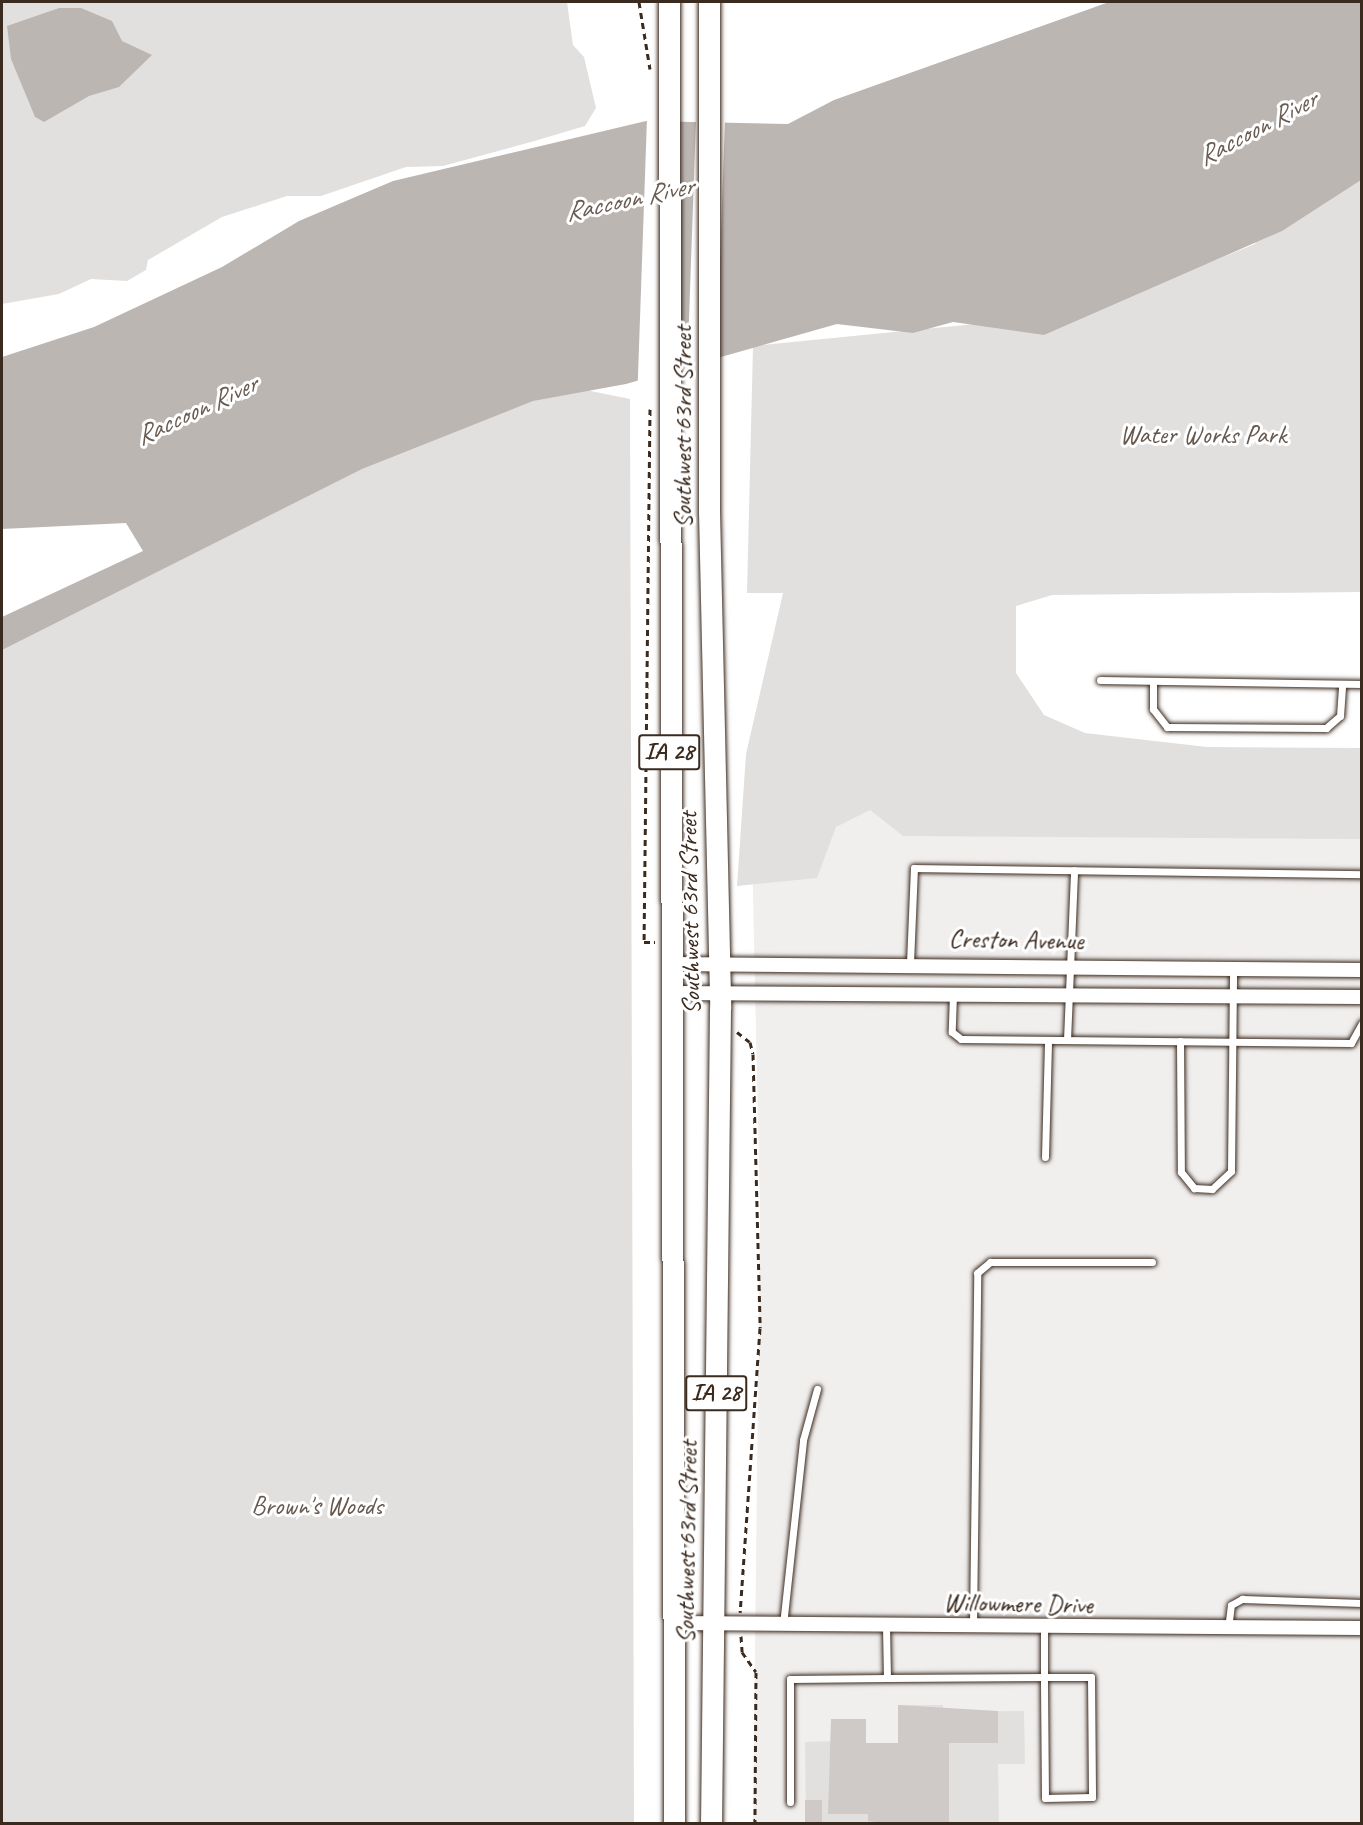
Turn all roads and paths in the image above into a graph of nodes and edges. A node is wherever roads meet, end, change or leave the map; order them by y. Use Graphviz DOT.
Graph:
graph roads {
  1 [pos="639,2"];
  2 [pos="669,2"];
  3 [pos="709,2"];
  4 [pos="659,80"];
  5 [pos="659,511"];
  6 [pos="1100,680"];
  7 [pos="1154,681"];
  8 [pos="1342,684"];
  9 [pos="1362,684"];
  10 [pos="1074,870"];
  11 [pos="1362,874"];
  12 [pos="670,942"];
  13 [pos="718,962"];
  14 [pos="910,963"];
  15 [pos="670,964"];
  16 [pos="1071,965"];
  17 [pos="1233,966"];
  18 [pos="1362,970"];
  19 [pos="718,991"];
  20 [pos="671,993"];
  21 [pos="953,994"];
  22 [pos="1068,994"];
  23 [pos="1232,995"];
  24 [pos="1362,998"];
  25 [pos="1362,1023"];
  26 [pos="731,1027"];
  27 [pos="1048,1040"];
  28 [pos="1067,1040"];
  29 [pos="1180,1041"];
  30 [pos="1231,1042"];
  31 [pos="1045,1157"];
  32 [pos="1152,1262"];
  33 [pos="817,1389"];
  34 [pos="1362,1603"];
  35 [pos="675,1623"];
  36 [pos="713,1625"];
  37 [pos="740,1625"];
  38 [pos="783,1625"];
  39 [pos="886,1626"];
  40 [pos="973,1627"];
  41 [pos="1044,1628"];
  42 [pos="1362,1628"];
  43 [pos="1228,1629"];
  44 [pos="1044,1677"];
  45 [pos="887,1678"];
  46 [pos="790,1802"];
  47 [pos="674,1824"];
  48 [pos="711,1824"];
  49 [pos="755,1824"];
  1 -- 4 [label="path"];
  2 -- 4 [label="main road, Southwest 63rd Street / IA 28"];
  3 -- 13 [label="main road, Southwest 63rd Street / IA 28"];
  4 -- 5 [label="main road, Southwest 63rd Street / IA 28"];
  5 -- 12 [label="main road, Southwest 63rd Street / IA 28"];
  5 -- 12 [label="path"];
  6 -- 7 [label="lane"];
  7 -- 8 [label="lane"];
  7 -- 8 [label="lane"];
  8 -- 9 [label="lane"];
  10 -- 11 [label="lane"];
  10 -- 14 [label="lane"];
  10 -- 16 [label="lane"];
  12 -- 15 [label="main road, Southwest 63rd Street / IA 28"];
  13 -- 14 [label="street, Creston Avenue"];
  13 -- 15 [label="street, Creston Avenue"];
  13 -- 19 [label="main road, Southwest 63rd Street / IA 28"];
  14 -- 16 [label="street, Creston Avenue"];
  15 -- 20 [label="main road, Southwest 63rd Street / IA 28"];
  16 -- 17 [label="street, Creston Avenue"];
  16 -- 22 [label="lane"];
  17 -- 18 [label="street, Creston Avenue"];
  17 -- 23 [label="lane"];
  19 -- 20 [label="street, Creston Avenue"];
  19 -- 21 [label="street, Creston Avenue"];
  19 -- 36 [label="main road, Southwest 63rd Street / IA 28"];
  20 -- 35 [label="main road, Southwest 63rd Street / IA 28"];
  21 -- 22 [label="street, Creston Avenue"];
  21 -- 27 [label="lane"];
  22 -- 23 [label="street, Creston Avenue"];
  22 -- 28 [label="lane"];
  23 -- 24 [label="street, Creston Avenue"];
  23 -- 30 [label="lane"];
  25 -- 30 [label="lane"];
  26 -- 37 [label="path"];
  27 -- 28 [label="lane"];
  27 -- 31 [label="lane"];
  28 -- 29 [label="lane"];
  29 -- 30 [label="lane"];
  29 -- 30 [label="lane"];
  32 -- 40 [label="lane"];
  33 -- 38 [label="lane"];
  34 -- 43 [label="lane"];
  35 -- 36 [label="street, Willowmere Drive"];
  35 -- 47 [label="main road, Southwest 63rd Street / IA 28"];
  36 -- 37 [label="street, Willowmere Drive"];
  36 -- 48 [label="main road, Southwest 63rd Street / IA 28"];
  37 -- 38 [label="street, Willowmere Drive"];
  37 -- 49 [label="path"];
  38 -- 39 [label="street, Willowmere Drive"];
  39 -- 40 [label="street, Willowmere Drive"];
  39 -- 45 [label="lane"];
  40 -- 41 [label="street, Willowmere Drive"];
  41 -- 43 [label="street, Willowmere Drive"];
  41 -- 44 [label="lane"];
  42 -- 43 [label="street, Willowmere Drive"];
  44 -- 44 [label="lane"];
  44 -- 45 [label="lane"];
  45 -- 46 [label="lane"];
}
